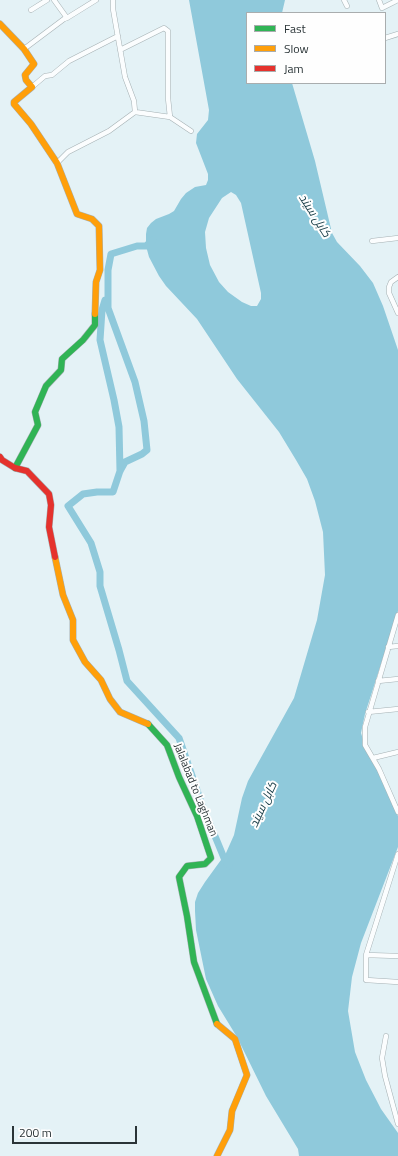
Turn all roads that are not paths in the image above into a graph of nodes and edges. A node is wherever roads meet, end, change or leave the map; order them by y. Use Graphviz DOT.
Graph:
graph roads {
  1 [pos="47,0"];
  2 [pos="54,0"];
  3 [pos="96,0"];
  4 [pos="113,0"];
  5 [pos="344,0"];
  6 [pos="379,0"];
  7 [pos="398,0"];
  8 [pos="347,6"];
  9 [pos="30,10"];
  10 [pos="67,18"];
  11 [pos="0,24"];
  12 [pos="398,34"];
  13 [pos="118,36"];
  14 [pos="386,38"];
  15 [pos="24,50"];
  16 [pos="120,50"];
  17 [pos="32,87"];
  18 [pos="135,112"];
  19 [pos="170,117"];
  20 [pos="191,131"];
  21 [pos="57,163"];
  22 [pos="398,238"];
  23 [pos="372,241"];
  24 [pos="398,277"];
  25 [pos="398,314"];
  26 [pos="0,457"];
  27 [pos="15,468"];
  28 [pos="398,615"];
  29 [pos="398,646"];
  30 [pos="388,647"];
  31 [pos="398,679"];
  32 [pos="378,682"];
  33 [pos="398,709"];
  34 [pos="368,712"];
  35 [pos="398,752"];
  36 [pos="373,758"];
  37 [pos="398,812"];
  38 [pos="398,854"];
  39 [pos="392,872"];
  40 [pos="398,872"];
  41 [pos="366,956"];
  42 [pos="398,956"];
  43 [pos="398,982"];
  44 [pos="386,1036"];
  45 [pos="398,1124"];
  46 [pos="217,1156"];
  1 -- 9 [label="street"];
  2 -- 10 [label="street"];
  3 -- 10 [label="street"];
  4 -- 13 [label="street"];
  5 -- 8 [label="street"];
  6 -- 7 [label="street"];
  10 -- 15 [label="street"];
  11 -- 15 [label="street"];
  12 -- 14 [label="street"];
  13 -- 16 [label="street"];
  13 -- 17 [label="street"];
  15 -- 17 [label="street"];
  16 -- 18 [label="street"];
  16 -- 19 [label="street"];
  17 -- 21 [label="street"];
  18 -- 19 [label="street"];
  18 -- 21 [label="street"];
  19 -- 20 [label="street"];
  21 -- 27 [label="street"];
  22 -- 23 [label="street"];
  24 -- 25 [label="street"];
  26 -- 27 [label="street, Jalalabad to Laghman"];
  27 -- 46 [label="street, Jalalabad to Laghman"];
  28 -- 30 [label="street"];
  29 -- 30 [label="street"];
  30 -- 32 [label="street"];
  31 -- 32 [label="street"];
  32 -- 34 [label="street"];
  33 -- 34 [label="street"];
  34 -- 36 [label="street"];
  35 -- 36 [label="street"];
  36 -- 37 [label="street"];
  38 -- 39 [label="street"];
  39 -- 40 [label="street"];
  39 -- 41 [label="street"];
  41 -- 42 [label="street"];
  41 -- 43 [label="street"];
  44 -- 45 [label="street"];
}
